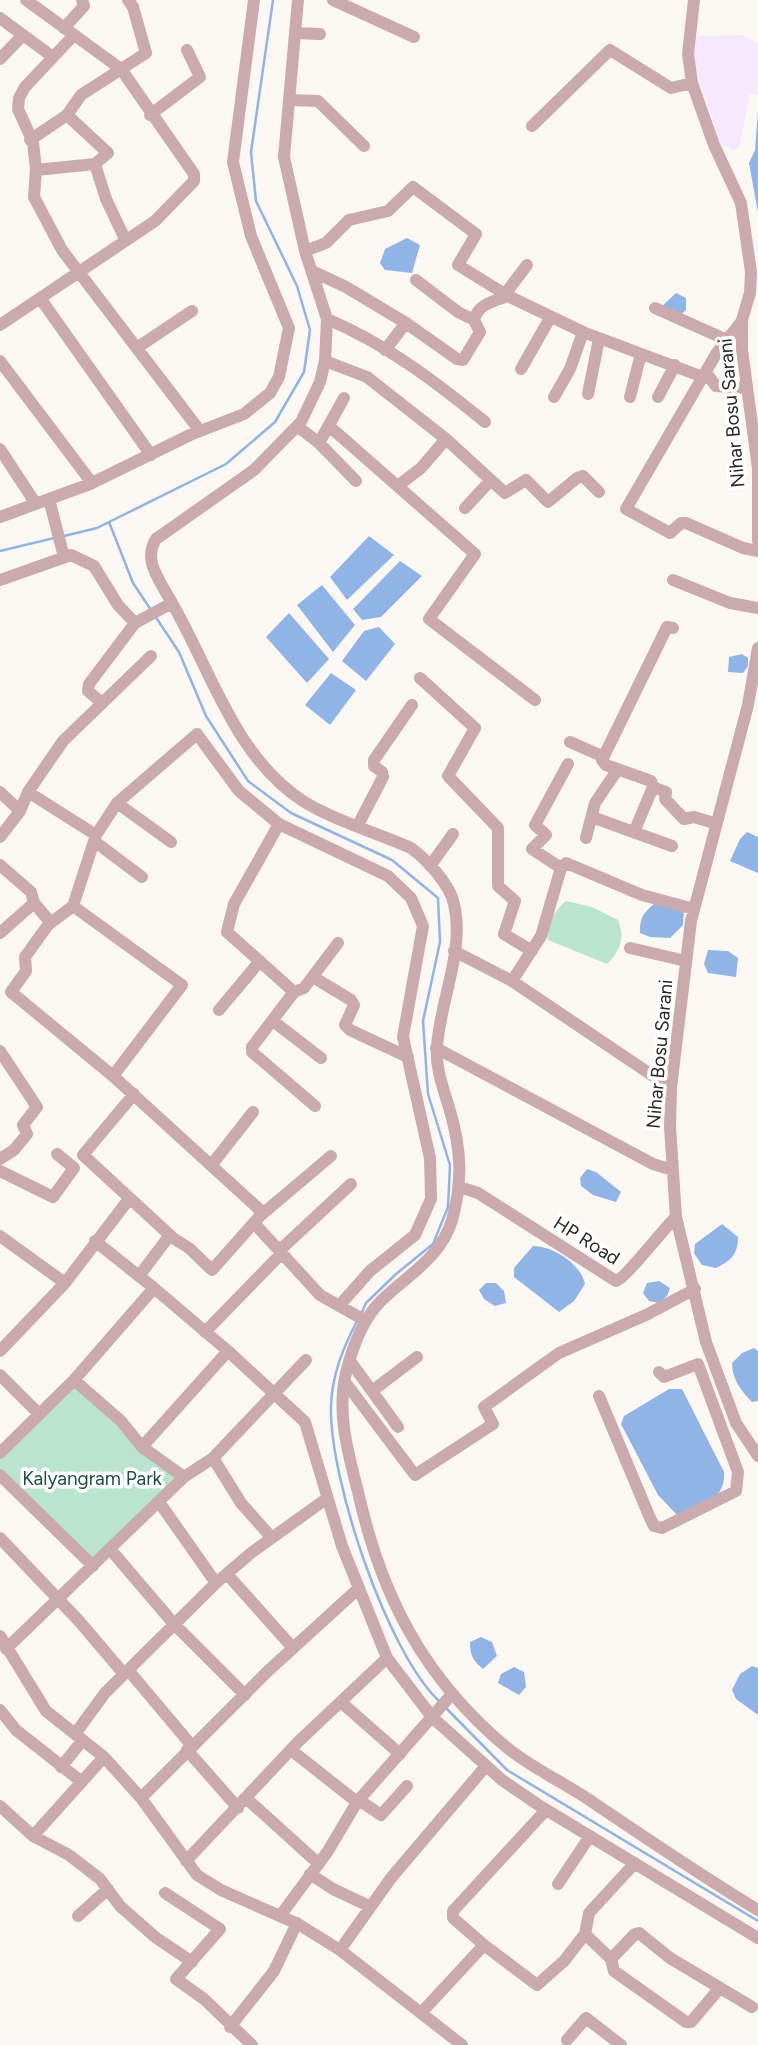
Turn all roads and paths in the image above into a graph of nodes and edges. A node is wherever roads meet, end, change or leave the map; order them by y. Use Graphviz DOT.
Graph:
graph roads {
  1 [pos="26,0"];
  2 [pos="82,0"];
  3 [pos="128,0"];
  4 [pos="254,0"];
  5 [pos="298,0"];
  6 [pos="332,0"];
  7 [pos="694,0"];
  8 [pos="0,18"];
  9 [pos="69,31"];
  10 [pos="295,33"];
  11 [pos="320,34"];
  12 [pos="23,36"];
  13 [pos="414,37"];
  14 [pos="187,50"];
  15 [pos="53,57"];
  16 [pos="0,59"];
  17 [pos="121,69"];
  18 [pos="692,83"];
  19 [pos="290,100"];
  20 [pos="67,115"];
  21 [pos="150,115"];
  22 [pos="532,126"];
  23 [pos="30,139"];
  24 [pos="364,146"];
  25 [pos="95,164"];
  26 [pos="36,170"];
  27 [pos="125,239"];
  28 [pos="305,251"];
  29 [pos="527,265"];
  30 [pos="312,271"];
  31 [pos="79,272"];
  32 [pos="416,280"];
  33 [pos="507,295"];
  34 [pos="754,296"];
  35 [pos="40,298"];
  36 [pos="655,309"];
  37 [pos="192,311"];
  38 [pos="550,318"];
  39 [pos="327,319"];
  40 [pos="474,320"];
  41 [pos="742,320"];
  42 [pos="406,323"];
  43 [pos="0,325"];
  44 [pos="583,332"];
  45 [pos="598,339"];
  46 [pos="727,340"];
  47 [pos="138,347"];
  48 [pos="385,350"];
  49 [pos="641,354"];
  50 [pos="325,360"];
  51 [pos="676,365"];
  52 [pos="2,366"];
  53 [pos="521,369"];
  54 [pos="705,375"];
  55 [pos="746,388"];
  56 [pos="588,394"];
  57 [pos="554,397"];
  58 [pos="630,397"];
  59 [pos="658,397"];
  60 [pos="344,398"];
  61 [pos="485,422"];
  62 [pos="297,426"];
  63 [pos="328,426"];
  64 [pos="200,431"];
  65 [pos="446,439"];
  66 [pos="319,443"];
  67 [pos="0,449"];
  68 [pos="151,455"];
  69 [pos="5,468"];
  70 [pos="758,477"];
  71 [pos="491,480"];
  72 [pos="356,481"];
  73 [pos="92,483"];
  74 [pos="399,485"];
  75 [pos="599,492"];
  76 [pos="49,499"];
  77 [pos="36,504"];
  78 [pos="465,508"];
  79 [pos="0,517"];
  80 [pos="758,530"];
  81 [pos="758,541"];
  82 [pos="62,551"];
  83 [pos="758,551"];
  84 [pos="0,580"];
  85 [pos="673,580"];
  86 [pos="172,603"];
  87 [pos="758,608"];
  88 [pos="140,620"];
  89 [pos="673,628"];
  90 [pos="758,648"];
  91 [pos="151,656"];
  92 [pos="420,678"];
  93 [pos="536,701"];
  94 [pos="102,703"];
  95 [pos="412,705"];
  96 [pos="570,742"];
  97 [pos="602,756"];
  98 [pos="568,764"];
  99 [pos="618,769"];
  100 [pos="653,787"];
  101 [pos="28,792"];
  102 [pos="0,793"];
  103 [pos="117,803"];
  104 [pos="20,811"];
  105 [pos="592,817"];
  106 [pos="715,823"];
  107 [pos="279,824"];
  108 [pos="358,824"];
  109 [pos="634,832"];
  110 [pos="453,834"];
  111 [pos="0,837"];
  112 [pos="95,838"];
  113 [pos="586,838"];
  114 [pos="172,842"];
  115 [pos="672,846"];
  116 [pos="0,865"];
  117 [pos="430,866"];
  118 [pos="561,868"];
  119 [pos="142,877"];
  120 [pos="34,903"];
  121 [pos="74,906"];
  122 [pos="694,909"];
  123 [pos="51,923"];
  124 [pos="0,933"];
  125 [pos="338,943"];
  126 [pos="630,948"];
  127 [pos="454,951"];
  128 [pos="532,951"];
  129 [pos="260,961"];
  130 [pos="686,961"];
  131 [pos="313,977"];
  132 [pos="512,981"];
  133 [pos="6,988"];
  134 [pos="294,992"];
  135 [pos="219,1010"];
  136 [pos="273,1021"];
  137 [pos="436,1048"];
  138 [pos="0,1051"];
  139 [pos="408,1057"];
  140 [pos="321,1058"];
  141 [pos="113,1076"];
  142 [pos="671,1088"];
  143 [pos="134,1094"];
  144 [pos="315,1106"];
  145 [pos="253,1112"];
  146 [pos="3,1152"];
  147 [pos="57,1154"];
  148 [pos="331,1156"];
  149 [pos="213,1163"];
  150 [pos="673,1170"];
  151 [pos="0,1171"];
  152 [pos="351,1184"];
  153 [pos="460,1187"];
  154 [pos="130,1199"];
  155 [pos="676,1217"];
  156 [pos="257,1219"];
  157 [pos="170,1235"];
  158 [pos="0,1236"];
  159 [pos="95,1241"];
  160 [pos="281,1252"];
  161 [pos="139,1276"];
  162 [pos="65,1283"];
  163 [pos="154,1288"];
  164 [pos="695,1289"];
  165 [pos="343,1308"];
  166 [pos="363,1320"];
  167 [pos="205,1332"];
  168 [pos="0,1351"];
  169 [pos="228,1351"];
  170 [pos="417,1357"];
  171 [pos="306,1360"];
  172 [pos="350,1361"];
  173 [pos="659,1372"];
  174 [pos="0,1375"];
  175 [pos="74,1380"];
  176 [pos="345,1382"];
  177 [pos="372,1391"];
  178 [pos="274,1393"];
  179 [pos="599,1396"];
  180 [pos="39,1415"];
  181 [pos="397,1427"];
  182 [pos="142,1447"];
  183 [pos="0,1453"];
  184 [pos="758,1456"];
  185 [pos="213,1458"];
  186 [pos="0,1475"];
  187 [pos="184,1477"];
  188 [pos="326,1499"];
  189 [pos="159,1502"];
  190 [pos="0,1538"];
  191 [pos="272,1538"];
  192 [pos="110,1549"];
  193 [pos="93,1566"];
  194 [pos="227,1574"];
  195 [pos="216,1583"];
  196 [pos="359,1588"];
  197 [pos="59,1600"];
  198 [pos="174,1624"];
  199 [pos="0,1636"];
  200 [pos="293,1648"];
  201 [pos="6,1649"];
  202 [pos="387,1658"];
  203 [pos="126,1673"];
  204 [pos="245,1695"];
  205 [pos="342,1703"];
  206 [pos="441,1706"];
  207 [pos="0,1710"];
  208 [pos="79,1738"];
  209 [pos="189,1748"];
  210 [pos="291,1750"];
  211 [pos="400,1754"];
  212 [pos="104,1757"];
  213 [pos="486,1766"];
  214 [pos="61,1767"];
  215 [pos="82,1782"];
  216 [pos="407,1786"];
  217 [pos="141,1798"];
  218 [pos="358,1801"];
  219 [pos="242,1803"];
  220 [pos="0,1806"];
  221 [pos="546,1810"];
  222 [pos="33,1836"];
  223 [pos="590,1836"];
  224 [pos="186,1861"];
  225 [pos="635,1863"];
  226 [pos="314,1869"];
  227 [pos="558,1884"];
  228 [pos="108,1889"];
  229 [pos="165,1893"];
  230 [pos="369,1906"];
  231 [pos="758,1910"];
  232 [pos="78,1916"];
  233 [pos="280,1916"];
  234 [pos="297,1923"];
  235 [pos="585,1934"];
  236 [pos="758,1938"];
  237 [pos="484,1945"];
  238 [pos="340,1950"];
  239 [pos="611,1959"];
  240 [pos="192,1962"];
  241 [pos="719,1989"];
  242 [pos="752,2007"];
  243 [pos="421,2013"];
  244 [pos="230,2026"];
  245 [pos="567,2040"];
  246 [pos="460,2044"];
  247 [pos="252,2045"];
  248 [pos="621,2045"];
  1 -- 9 [label="street"];
  2 -- 9 [label="street"];
  3 -- 17 [label="street"];
  4 -- 64 [label="street"];
  5 -- 10 [label="street"];
  6 -- 13 [label="street"];
  7 -- 18 [label="street, Nihar Bosu Sarani"];
  8 -- 12 [label="street"];
  9 -- 15 [label="street"];
  9 -- 17 [label="street"];
  10 -- 11 [label="street"];
  10 -- 19 [label="street"];
  12 -- 15 [label="street"];
  12 -- 16 [label="street"];
  14 -- 21 [label="street"];
  15 -- 23 [label="street"];
  17 -- 20 [label="street"];
  17 -- 21 [label="street"];
  18 -- 22 [label="street"];
  18 -- 34 [label="street, Nihar Bosu Sarani"];
  19 -- 24 [label="street"];
  19 -- 28 [label="street"];
  20 -- 23 [label="street"];
  20 -- 25 [label="street"];
  21 -- 27 [label="street"];
  23 -- 26 [label="street"];
  25 -- 26 [label="street"];
  25 -- 27 [label="street"];
  26 -- 31 [label="street"];
  27 -- 31 [label="street"];
  28 -- 30 [label="street"];
  28 -- 33 [label="street"];
  29 -- 33 [label="street"];
  30 -- 39 [label="street"];
  30 -- 42 [label="street"];
  31 -- 35 [label="street"];
  31 -- 47 [label="street"];
  32 -- 40 [label="street"];
  33 -- 38 [label="street"];
  33 -- 40 [label="street"];
  34 -- 41 [label="street, Nihar Bosu Sarani"];
  35 -- 43 [label="street"];
  35 -- 68 [label="street"];
  36 -- 46 [label="street"];
  37 -- 47 [label="street"];
  38 -- 44 [label="street"];
  38 -- 53 [label="street"];
  39 -- 48 [label="street"];
  39 -- 50 [label="street"];
  40 -- 42 [label="street"];
  41 -- 46 [label="street"];
  41 -- 55 [label="street, Nihar Bosu Sarani"];
  42 -- 48 [label="street"];
  44 -- 45 [label="street"];
  44 -- 57 [label="street"];
  45 -- 49 [label="street"];
  45 -- 56 [label="street"];
  46 -- 54 [label="street"];
  47 -- 64 [label="street"];
  48 -- 61 [label="street"];
  49 -- 51 [label="street"];
  49 -- 58 [label="street"];
  50 -- 62 [label="street"];
  50 -- 65 [label="street"];
  51 -- 54 [label="street"];
  51 -- 59 [label="street"];
  52 -- 73 [label="street"];
  54 -- 55 [label="street"];
  54 -- 83 [label="street"];
  55 -- 70 [label="street, Nihar Bosu Sarani"];
  60 -- 63 [label="street"];
  62 -- 66 [label="street"];
  62 -- 86 [label="street"];
  63 -- 66 [label="street"];
  63 -- 74 [label="street"];
  64 -- 68 [label="street"];
  65 -- 71 [label="street"];
  65 -- 74 [label="street"];
  66 -- 72 [label="street"];
  67 -- 69 [label="street"];
  68 -- 73 [label="street"];
  69 -- 77 [label="street"];
  70 -- 80 [label="street, Nihar Bosu Sarani"];
  71 -- 75 [label="street"];
  71 -- 78 [label="street"];
  73 -- 76 [label="street"];
  74 -- 93 [label="street"];
  76 -- 77 [label="street"];
  76 -- 82 [label="street"];
  77 -- 79 [label="street"];
  80 -- 81 [label="street, Nihar Bosu Sarani"];
  82 -- 84 [label="street"];
  82 -- 88 [label="street"];
  85 -- 87 [label="street"];
  86 -- 88 [label="street"];
  86 -- 108 [label="street"];
  88 -- 94 [label="street"];
  89 -- 97 [label="street"];
  90 -- 106 [label="street, Nihar Bosu Sarani"];
  91 -- 94 [label="street"];
  92 -- 128 [label="street"];
  94 -- 101 [label="street"];
  95 -- 108 [label="street"];
  96 -- 97 [label="street"];
  97 -- 99 [label="street"];
  98 -- 118 [label="street"];
  99 -- 100 [label="street"];
  99 -- 105 [label="street"];
  100 -- 106 [label="street"];
  100 -- 109 [label="street"];
  101 -- 104 [label="street"];
  101 -- 112 [label="street"];
  102 -- 104 [label="street"];
  103 -- 107 [label="street"];
  103 -- 112 [label="street"];
  103 -- 114 [label="street"];
  104 -- 111 [label="street"];
  105 -- 109 [label="street"];
  105 -- 113 [label="street"];
  106 -- 122 [label="street, Nihar Bosu Sarani"];
  107 -- 129 [label="street"];
  107 -- 139 [label="street"];
  108 -- 117 [label="street"];
  109 -- 115 [label="street"];
  110 -- 117 [label="street"];
  112 -- 119 [label="street"];
  112 -- 121 [label="street"];
  116 -- 120 [label="street"];
  117 -- 127 [label="street"];
  118 -- 122 [label="street"];
  118 -- 128 [label="street"];
  120 -- 123 [label="street"];
  120 -- 124 [label="street"];
  121 -- 123 [label="street"];
  121 -- 141 [label="street"];
  122 -- 130 [label="street, Nihar Bosu Sarani"];
  123 -- 133 [label="street"];
  125 -- 131 [label="street"];
  126 -- 130 [label="street"];
  127 -- 132 [label="street"];
  127 -- 137 [label="street"];
  128 -- 132 [label="street"];
  129 -- 134 [label="street"];
  129 -- 135 [label="street"];
  130 -- 142 [label="street, Nihar Bosu Sarani"];
  131 -- 134 [label="street"];
  131 -- 139 [label="street"];
  132 -- 142 [label="street"];
  133 -- 141 [label="street"];
  134 -- 136 [label="street"];
  136 -- 140 [label="street"];
  136 -- 144 [label="street"];
  137 -- 150 [label="street"];
  137 -- 153 [label="street"];
  138 -- 146 [label="street"];
  139 -- 165 [label="street"];
  141 -- 143 [label="street"];
  142 -- 150 [label="street, Nihar Bosu Sarani"];
  143 -- 149 [label="street"];
  143 -- 154 [label="street"];
  145 -- 149 [label="street"];
  147 -- 151 [label="street"];
  148 -- 156 [label="street"];
  149 -- 156 [label="street"];
  150 -- 155 [label="street, Nihar Bosu Sarani"];
  152 -- 160 [label="street"];
  153 -- 155 [label="street, HP Road"];
  153 -- 166 [label="street"];
  154 -- 157 [label="street"];
  154 -- 159 [label="street"];
  155 -- 164 [label="street, Nihar Bosu Sarani"];
  156 -- 157 [label="street"];
  156 -- 160 [label="street"];
  157 -- 161 [label="street"];
  158 -- 162 [label="street"];
  159 -- 161 [label="street"];
  159 -- 162 [label="street"];
  160 -- 165 [label="street"];
  160 -- 167 [label="street"];
  161 -- 163 [label="street"];
  162 -- 168 [label="street"];
  163 -- 167 [label="street"];
  163 -- 175 [label="street"];
  164 -- 176 [label="street"];
  164 -- 184 [label="street, Nihar Bosu Sarani"];
  165 -- 166 [label="street"];
  166 -- 172 [label="street"];
  167 -- 169 [label="street"];
  169 -- 178 [label="street"];
  169 -- 182 [label="street"];
  170 -- 177 [label="street"];
  171 -- 178 [label="street"];
  172 -- 176 [label="street"];
  172 -- 177 [label="street"];
  173 -- 179 [label="street"];
  174 -- 180 [label="street"];
  175 -- 180 [label="street"];
  175 -- 182 [label="street"];
  176 -- 206 [label="street"];
  177 -- 181 [label="street"];
  178 -- 185 [label="street"];
  178 -- 188 [label="street"];
  180 -- 183 [label="street"];
  182 -- 187 [label="street"];
  185 -- 187 [label="street"];
  185 -- 191 [label="street"];
  186 -- 193 [label="street"];
  187 -- 189 [label="street"];
  188 -- 191 [label="street"];
  188 -- 196 [label="street"];
  189 -- 192 [label="street"];
  189 -- 195 [label="street"];
  190 -- 197 [label="street"];
  191 -- 194 [label="street"];
  192 -- 193 [label="street"];
  192 -- 198 [label="street"];
  193 -- 197 [label="street"];
  194 -- 195 [label="street"];
  194 -- 200 [label="street"];
  195 -- 198 [label="street"];
  196 -- 200 [label="street"];
  196 -- 202 [label="street"];
  197 -- 201 [label="street"];
  197 -- 203 [label="street"];
  198 -- 203 [label="street"];
  198 -- 204 [label="street"];
  199 -- 201 [label="street"];
  200 -- 204 [label="street"];
  201 -- 208 [label="street"];
  202 -- 205 [label="street"];
  202 -- 206 [label="street"];
  203 -- 208 [label="street"];
  203 -- 209 [label="street"];
  204 -- 209 [label="street"];
  205 -- 210 [label="street"];
  205 -- 211 [label="street"];
  206 -- 211 [label="street"];
  206 -- 213 [label="street"];
  206 -- 231 [label="street"];
  207 -- 214 [label="street"];
  208 -- 212 [label="street"];
  208 -- 214 [label="street"];
  209 -- 217 [label="street"];
  209 -- 219 [label="street"];
  210 -- 218 [label="street"];
  210 -- 219 [label="street"];
  211 -- 218 [label="street"];
  212 -- 215 [label="street"];
  212 -- 217 [label="street"];
  213 -- 221 [label="street"];
  213 -- 230 [label="street"];
  214 -- 215 [label="street"];
  215 -- 222 [label="street"];
  216 -- 218 [label="street"];
  217 -- 224 [label="street"];
  218 -- 226 [label="street"];
  219 -- 224 [label="street"];
  219 -- 226 [label="street"];
  220 -- 222 [label="street"];
  221 -- 223 [label="street"];
  221 -- 237 [label="street"];
  222 -- 228 [label="street"];
  223 -- 225 [label="street"];
  223 -- 227 [label="street"];
  224 -- 233 [label="street"];
  225 -- 235 [label="street"];
  225 -- 236 [label="street"];
  226 -- 230 [label="street"];
  226 -- 233 [label="street"];
  228 -- 232 [label="street"];
  228 -- 240 [label="street"];
  229 -- 240 [label="street"];
  230 -- 238 [label="street"];
  233 -- 234 [label="street"];
  234 -- 238 [label="street"];
  234 -- 244 [label="street"];
  235 -- 237 [label="street"];
  235 -- 239 [label="street"];
  237 -- 243 [label="street"];
  238 -- 243 [label="street"];
  239 -- 241 [label="street"];
  239 -- 241 [label="street"];
  240 -- 244 [label="street"];
  241 -- 242 [label="street"];
  243 -- 246 [label="street"];
  244 -- 247 [label="street"];
  245 -- 248 [label="street"];
}
